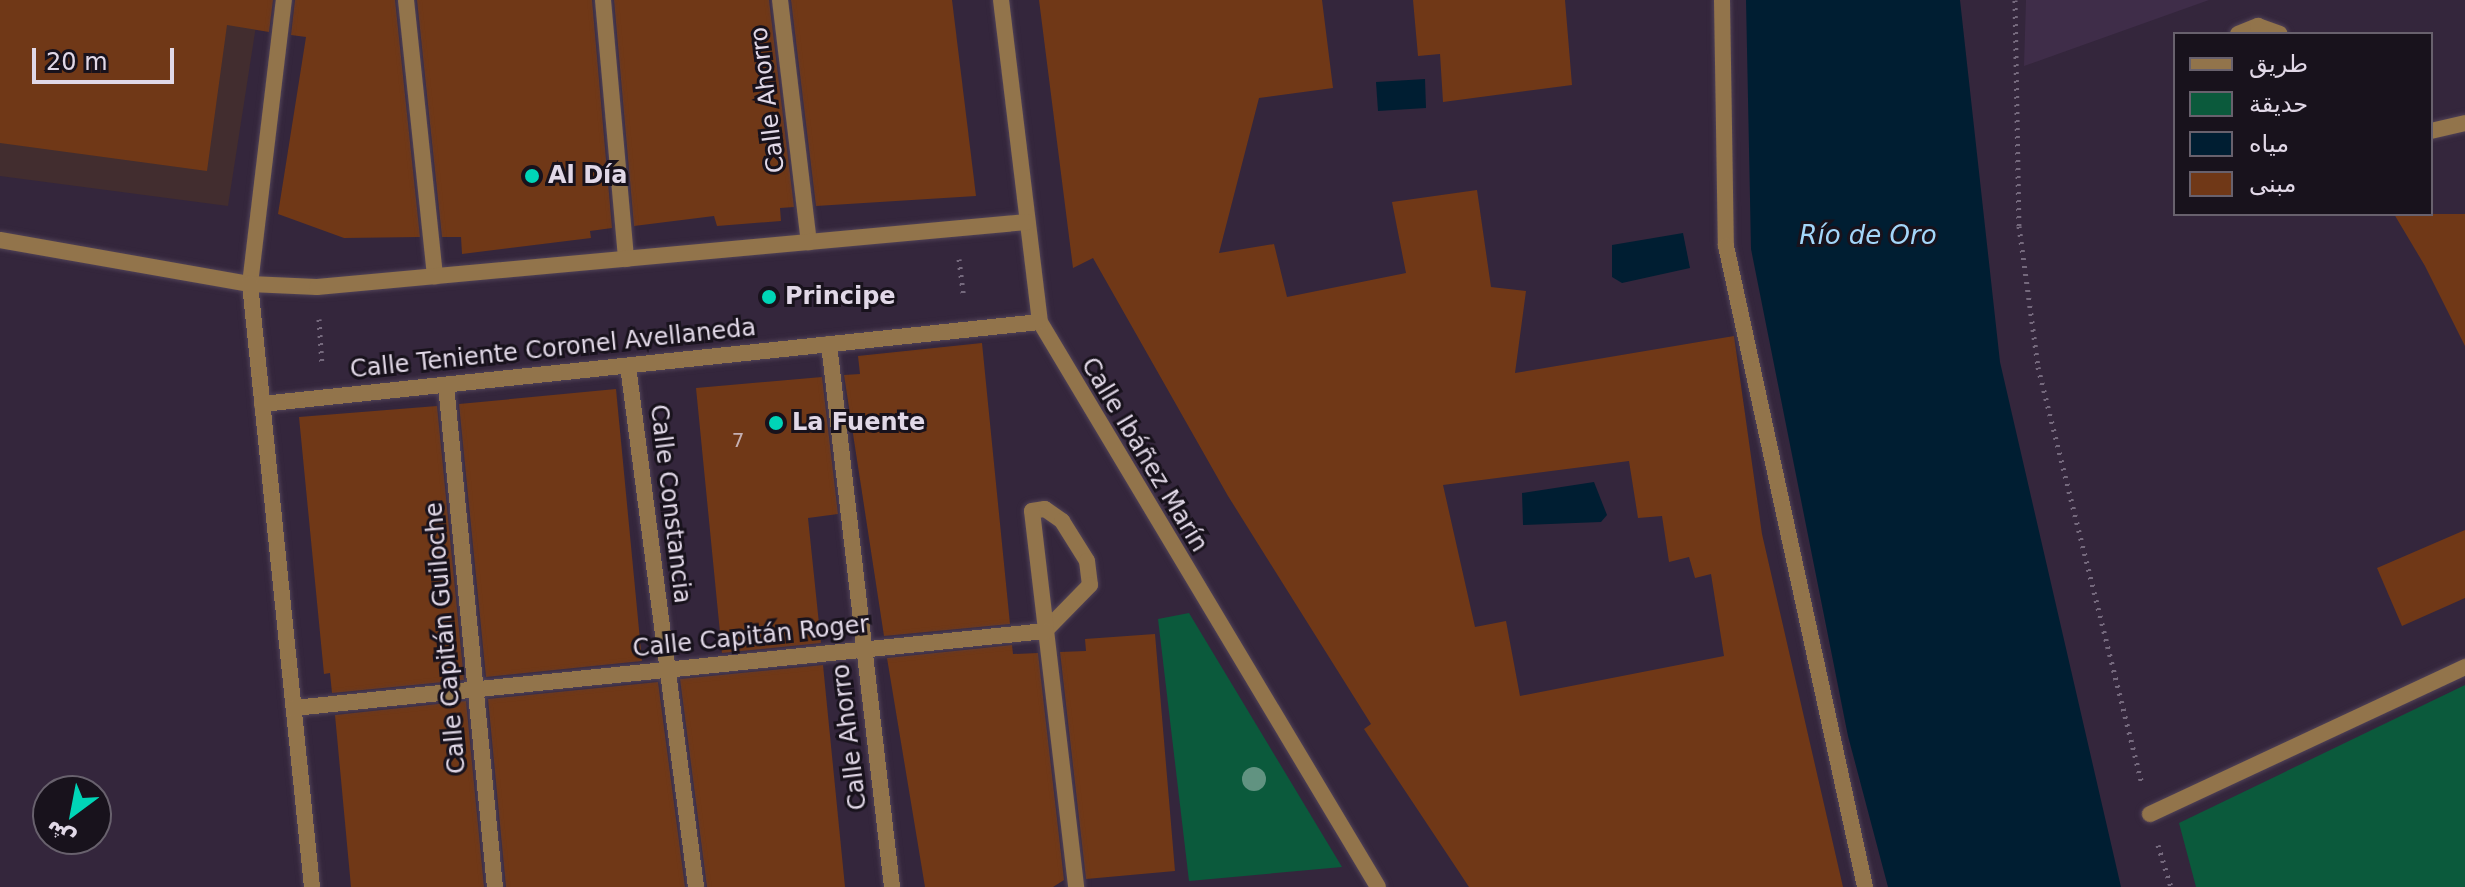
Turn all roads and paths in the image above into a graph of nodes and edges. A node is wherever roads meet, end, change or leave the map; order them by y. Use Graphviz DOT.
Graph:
graph roads {
  1 [pos="284,0"];
  2 [pos="406,0"];
  3 [pos="603,0"];
  4 [pos="780,0"];
  5 [pos="1001,0"];
  6 [pos="1722,0"];
  7 [pos="2015,0"];
  8 [pos="2243,32"];
  9 [pos="2274,32"];
  10 [pos="2465,123"];
  11 [pos="2433,131"];
  12 [pos="1027,222"];
  13 [pos="956,228"];
  14 [pos="0,240"];
  15 [pos="809,242"];
  16 [pos="626,259"];
  17 [pos="435,276"];
  18 [pos="250,284"];
  19 [pos="317,287"];
  20 [pos="1040,322"];
  21 [pos="967,329"];
  22 [pos="829,344"];
  23 [pos="628,366"];
  24 [pos="446,385"];
  25 [pos="324,398"];
  26 [pos="262,404"];
  27 [pos="1045,631"];
  28 [pos="864,649"];
  29 [pos="2465,667"];
  30 [pos="668,669"];
  31 [pos="475,689"];
  32 [pos="294,708"];
  33 [pos="2150,814"];
  34 [pos="312,887"];
  35 [pos="495,887"];
  36 [pos="696,887"];
  37 [pos="892,887"];
  38 [pos="1076,887"];
  39 [pos="1378,887"];
  40 [pos="1865,887"];
  41 [pos="2171,887"];
  1 -- 18 [label="street"];
  2 -- 17 [label="street"];
  3 -- 16 [label="street"];
  4 -- 15 [label="street, Calle Ahorro"];
  5 -- 12 [label="street, Calle Ibáñez Marín"];
  6 -- 40 [label="street"];
  7 -- 33 [label="path"];
  8 -- 9 [label="street"];
  10 -- 11 [label="street"];
  12 -- 13 [label="street"];
  12 -- 20 [label="street, Calle Ibáñez Marín"];
  13 -- 15 [label="street"];
  13 -- 21 [label="path"];
  14 -- 18 [label="street"];
  15 -- 16 [label="street"];
  16 -- 17 [label="street"];
  17 -- 19 [label="street"];
  18 -- 19 [label="street"];
  18 -- 26 [label="street"];
  19 -- 25 [label="path"];
  20 -- 21 [label="street, Calle Teniente Coronel Avellaneda"];
  20 -- 39 [label="street, Calle Ibáñez Marín"];
  21 -- 22 [label="street, Calle Teniente Coronel Avellaneda"];
  22 -- 23 [label="street, Calle Teniente Coronel Avellaneda"];
  22 -- 28 [label="street, Calle Ahorro"];
  23 -- 24 [label="street, Calle Teniente Coronel Avellaneda"];
  23 -- 30 [label="street, Calle Constancia"];
  24 -- 25 [label="street, Calle Teniente Coronel Avellaneda"];
  24 -- 31 [label="street, Calle Capitán Guiloche"];
  25 -- 26 [label="street, Calle Teniente Coronel Avellaneda"];
  26 -- 32 [label="street"];
  27 -- 27 [label="street"];
  27 -- 28 [label="street, Calle Capitán Roger"];
  27 -- 38 [label="street"];
  28 -- 30 [label="street, Calle Capitán Roger"];
  28 -- 37 [label="street, Calle Ahorro"];
  29 -- 33 [label="street"];
  30 -- 31 [label="street, Calle Capitán Roger"];
  30 -- 36 [label="street, Calle Constancia"];
  31 -- 32 [label="street, Calle Capitán Roger"];
  31 -- 35 [label="street, Calle Capitán Guiloche"];
  32 -- 34 [label="street"];
  33 -- 41 [label="path"];
}
